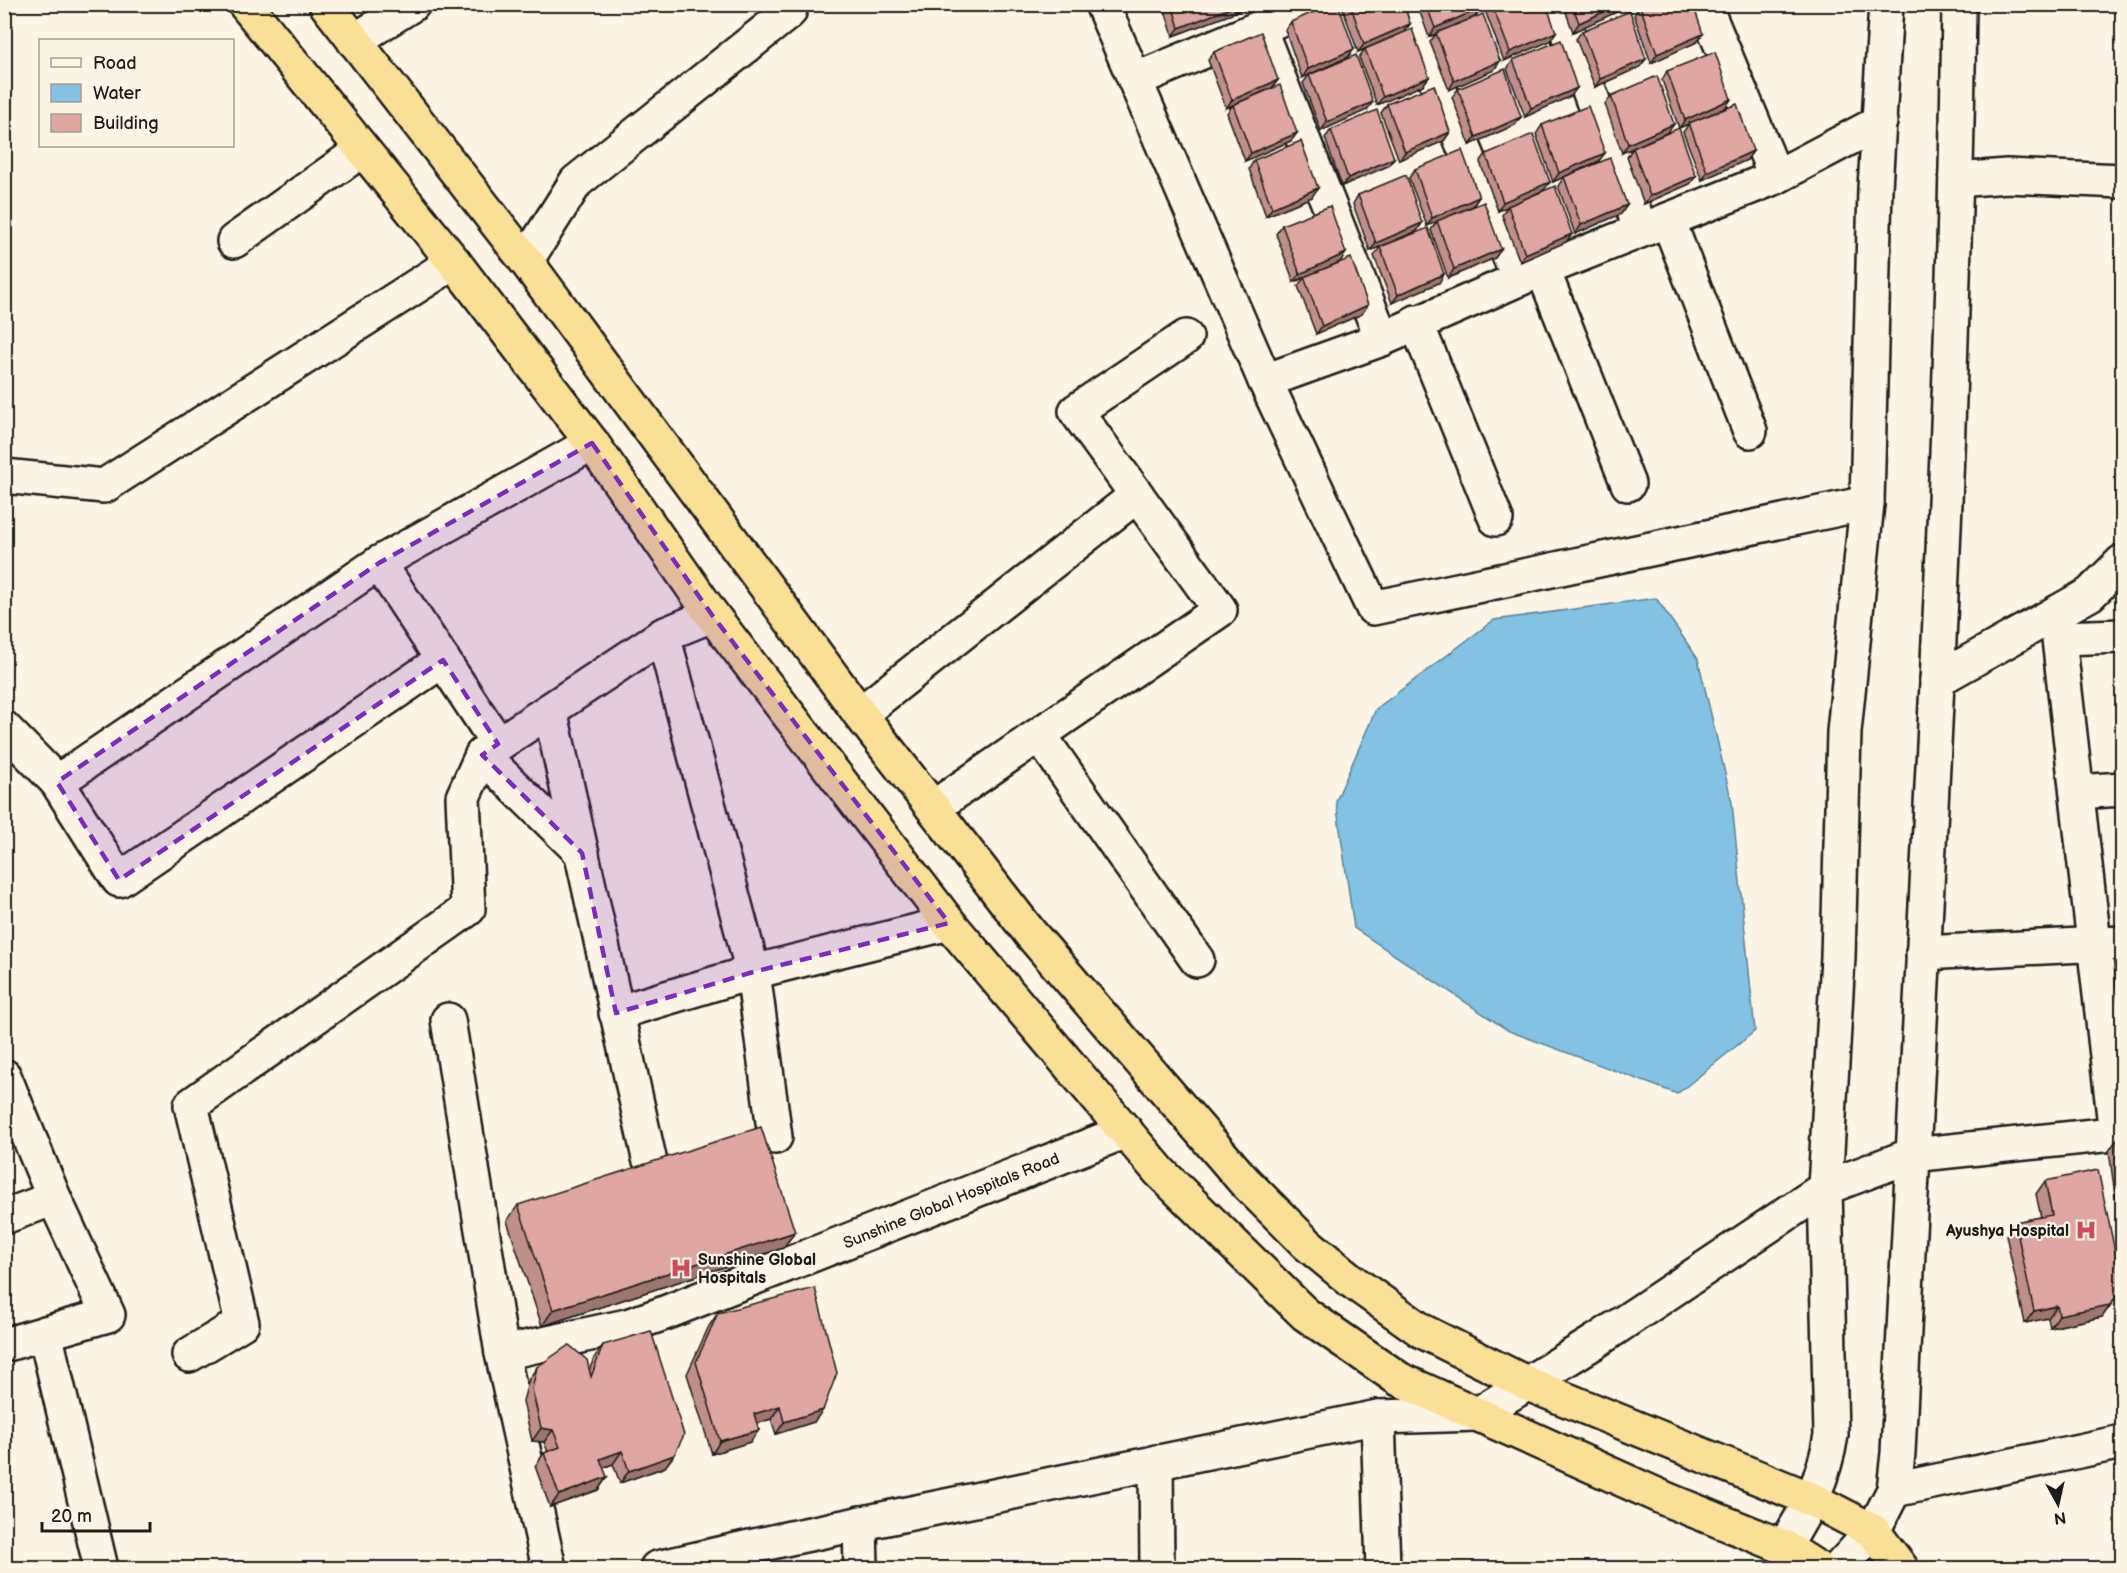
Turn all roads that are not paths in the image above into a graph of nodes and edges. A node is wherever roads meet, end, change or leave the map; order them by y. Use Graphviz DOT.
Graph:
graph roads {
  1 [pos="245,4"];
  2 [pos="326,4"];
  3 [pos="413,4"];
  4 [pos="792,4"];
  5 [pos="1102,4"];
  6 [pos="1316,4"];
  7 [pos="1404,4"];
  8 [pos="1557,4"];
  9 [pos="1704,4"];
  10 [pos="1886,4"];
  11 [pos="1959,4"];
  12 [pos="1259,28"];
  13 [pos="354,41"];
  14 [pos="1135,80"];
  15 [pos="1880,122"];
  16 [pos="362,150"];
  17 [pos="1776,177"];
  18 [pos="1957,180"];
  19 [pos="2122,181"];
  20 [pos="1654,225"];
  21 [pos="234,241"];
  22 [pos="526,261"];
  23 [pos="454,262"];
  24 [pos="1531,275"];
  25 [pos="1416,322"];
  26 [pos="1186,337"];
  27 [pos="1382,339"];
  28 [pos="1265,381"];
  29 [pos="1750,432"];
  30 [pos="592,443"];
  31 [pos="4,476"];
  32 [pos="1628,484"];
  33 [pos="1137,495"];
  34 [pos="1867,503"];
  35 [pos="1496,519"];
  36 [pos="2122,562"];
  37 [pos="379,563"];
  38 [pos="712,615"];
  39 [pos="2058,626"];
  40 [pos="663,635"];
  41 [pos="2122,636"];
  42 [pos="443,660"];
  43 [pos="1937,680"];
  44 [pos="550,710"];
  45 [pos="860,714"];
  46 [pos="4,728"];
  47 [pos="1040,736"];
  48 [pos="490,749"];
  49 [pos="57,782"];
  50 [pos="2122,789"];
  51 [pos="2077,792"];
  52 [pos="934,807"];
  53 [pos="582,853"];
  54 [pos="949,923"];
  55 [pos="2108,945"];
  56 [pos="1923,953"];
  57 [pos="1197,960"];
  58 [pos="753,972"];
  59 [pos="616,1014"];
  60 [pos="448,1020"];
  61 [pos="4,1076"];
  62 [pos="1126,1131"];
  63 [pos="2119,1133"];
  64 [pos="775,1137"];
  65 [pos="1912,1155"];
  66 [pos="649,1158"];
  67 [pos="1825,1188"];
  68 [pos="54,1198"];
  69 [pos="4,1217"];
  70 [pos="45,1333"];
  71 [pos="4,1345"];
  72 [pos="502,1353"];
  73 [pos="189,1355"];
  74 [pos="1528,1384"];
  75 [pos="1478,1414"];
  76 [pos="1378,1417"];
  77 [pos="2122,1442"];
  78 [pos="1156,1462"];
  79 [pos="1893,1490"];
  80 [pos="1813,1500"];
  81 [pos="860,1523"];
  82 [pos="1873,1531"];
  83 [pos="1784,1547"];
  84 [pos="101,1569"];
  85 [pos="549,1569"];
  86 [pos="657,1569"];
  87 [pos="861,1569"];
  88 [pos="1157,1569"];
  89 [pos="1383,1569"];
  90 [pos="1817,1569"];
  91 [pos="1839,1569"];
  92 [pos="1901,1569"];
  1 -- 16 [label="highway"];
  2 -- 13 [label="highway"];
  3 -- 13 [label="street"];
  4 -- 22 [label="street"];
  5 -- 14 [label="street"];
  6 -- 12 [label="street"];
  7 -- 24 [label="street"];
  8 -- 20 [label="street"];
  9 -- 17 [label="street"];
  10 -- 15 [label="street"];
  11 -- 18 [label="street"];
  12 -- 14 [label="street"];
  12 -- 27 [label="street"];
  13 -- 22 [label="highway"];
  14 -- 28 [label="street"];
  15 -- 17 [label="street"];
  15 -- 34 [label="street"];
  16 -- 21 [label="street"];
  16 -- 23 [label="highway"];
  17 -- 20 [label="street"];
  18 -- 19 [label="street"];
  18 -- 43 [label="street"];
  20 -- 24 [label="street"];
  20 -- 29 [label="street"];
  22 -- 45 [label="highway"];
  23 -- 30 [label="highway"];
  23 -- 31 [label="street"];
  24 -- 25 [label="street"];
  24 -- 32 [label="street"];
  25 -- 27 [label="street"];
  25 -- 35 [label="street"];
  26 -- 33 [label="street"];
  27 -- 28 [label="street"];
  28 -- 34 [label="street"];
  30 -- 37 [label="street"];
  30 -- 38 [label="highway"];
  33 -- 45 [label="street"];
  33 -- 47 [label="street"];
  34 -- 67 [label="street"];
  36 -- 39 [label="street"];
  37 -- 42 [label="street"];
  37 -- 49 [label="street"];
  38 -- 40 [label="street"];
  38 -- 54 [label="highway"];
  39 -- 41 [label="street"];
  39 -- 43 [label="street"];
  39 -- 51 [label="street"];
  40 -- 44 [label="street"];
  40 -- 58 [label="street"];
  42 -- 48 [label="street"];
  42 -- 49 [label="street"];
  43 -- 56 [label="street"];
  44 -- 48 [label="street"];
  44 -- 53 [label="street"];
  45 -- 52 [label="highway"];
  46 -- 49 [label="street"];
  47 -- 52 [label="street"];
  47 -- 57 [label="street"];
  48 -- 53 [label="street"];
  48 -- 73 [label="street"];
  50 -- 51 [label="street"];
  51 -- 55 [label="street"];
  52 -- 74 [label="highway"];
  53 -- 59 [label="street"];
  54 -- 58 [label="street"];
  54 -- 62 [label="highway"];
  55 -- 56 [label="street"];
  55 -- 63 [label="street"];
  56 -- 65 [label="street"];
  58 -- 59 [label="street"];
  58 -- 64 [label="street"];
  59 -- 66 [label="street"];
  60 -- 72 [label="street"];
  61 -- 68 [label="street"];
  62 -- 72 [label="street, Sunshine Global Hospitals Road"];
  62 -- 75 [label="highway"];
  63 -- 65 [label="street"];
  65 -- 67 [label="street"];
  65 -- 79 [label="street"];
  67 -- 74 [label="street"];
  67 -- 80 [label="street"];
  68 -- 69 [label="street"];
  68 -- 70 [label="street"];
  70 -- 71 [label="street"];
  70 -- 84 [label="street"];
  72 -- 85 [label="street"];
  74 -- 75 [label="street"];
  74 -- 80 [label="highway"];
  75 -- 76 [label="street"];
  75 -- 83 [label="highway"];
  76 -- 78 [label="street"];
  76 -- 89 [label="street"];
  77 -- 79 [label="street"];
  78 -- 81 [label="street"];
  78 -- 88 [label="street"];
  79 -- 82 [label="street"];
  80 -- 82 [label="highway"];
  80 -- 83 [label="street"];
  81 -- 86 [label="street"];
  81 -- 87 [label="street"];
  82 -- 91 [label="street"];
  82 -- 92 [label="highway"];
  83 -- 90 [label="highway"];
}
